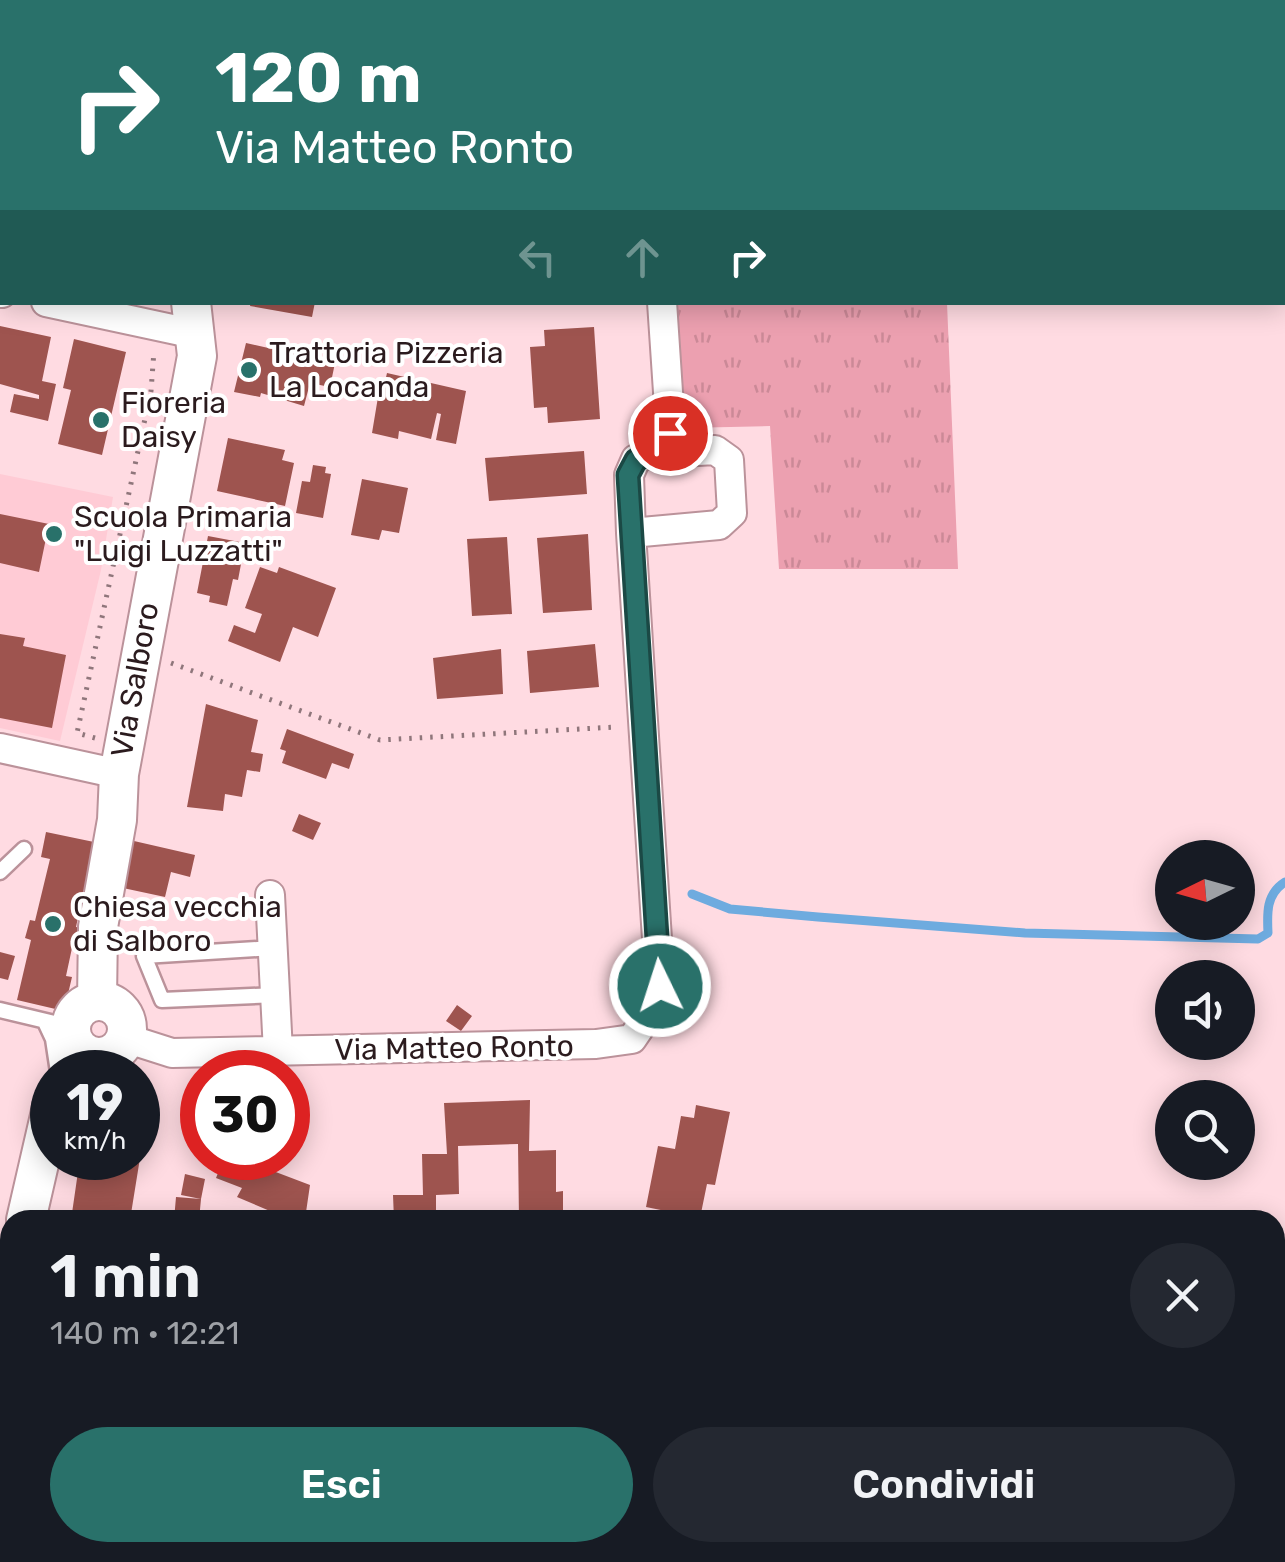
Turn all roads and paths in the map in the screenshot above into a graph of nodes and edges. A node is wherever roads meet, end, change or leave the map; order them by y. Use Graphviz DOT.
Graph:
graph roads {
  1 [pos="60,305"];
  2 [pos="662,305"];
  3 [pos="193,316"];
  4 [pos="155,343"];
  5 [pos="672,452"];
  6 [pos="631,533"];
  7 [pos="116,555"];
  8 [pos="127,572"];
  9 [pos="139,655"];
  10 [pos="643,725"];
  11 [pos="98,739"];
  12 [pos="0,748"];
  13 [pos="119,774"];
  14 [pos="24,848"];
  15 [pos="0,872"];
  16 [pos="270,895"];
  17 [pos="272,948"];
  18 [pos="276,996"];
  19 [pos="0,1010"];
  20 [pos="125,1038"];
  21 [pos="69,1041"];
  22 [pos="278,1050"];
  23 [pos="310,1051"];
  24 [pos="180,1052"];
  25 [pos="35,1180"];
  26 [pos="28,1210"];
  1 -- 3 [label="street"];
  2 -- 5 [label="street"];
  3 -- 9 [label="street, Via Salboro"];
  4 -- 7 [label="path"];
  5 -- 6 [label="street, Via Matteo Ronto"];
  5 -- 6 [label="street, Via Matteo Ronto"];
  6 -- 10 [label="street, Via Matteo Ronto"];
  7 -- 8 [label="path"];
  7 -- 11 [label="path"];
  9 -- 10 [label="path"];
  9 -- 13 [label="street, Via Salboro"];
  10 -- 23 [label="street, Via Matteo Ronto"];
  12 -- 13 [label="street"];
  13 -- 21 [label="street, Via Salboro"];
  14 -- 15 [label="lane"];
  16 -- 17 [label="street"];
  17 -- 18 [label="street"];
  17 -- 18 [label="lane"];
  18 -- 22 [label="street"];
  19 -- 21 [label="lane"];
  20 -- 21 [label="street"];
  20 -- 24 [label="street, Via Matteo Ronto"];
  25 -- 26 [label="street"];
}
